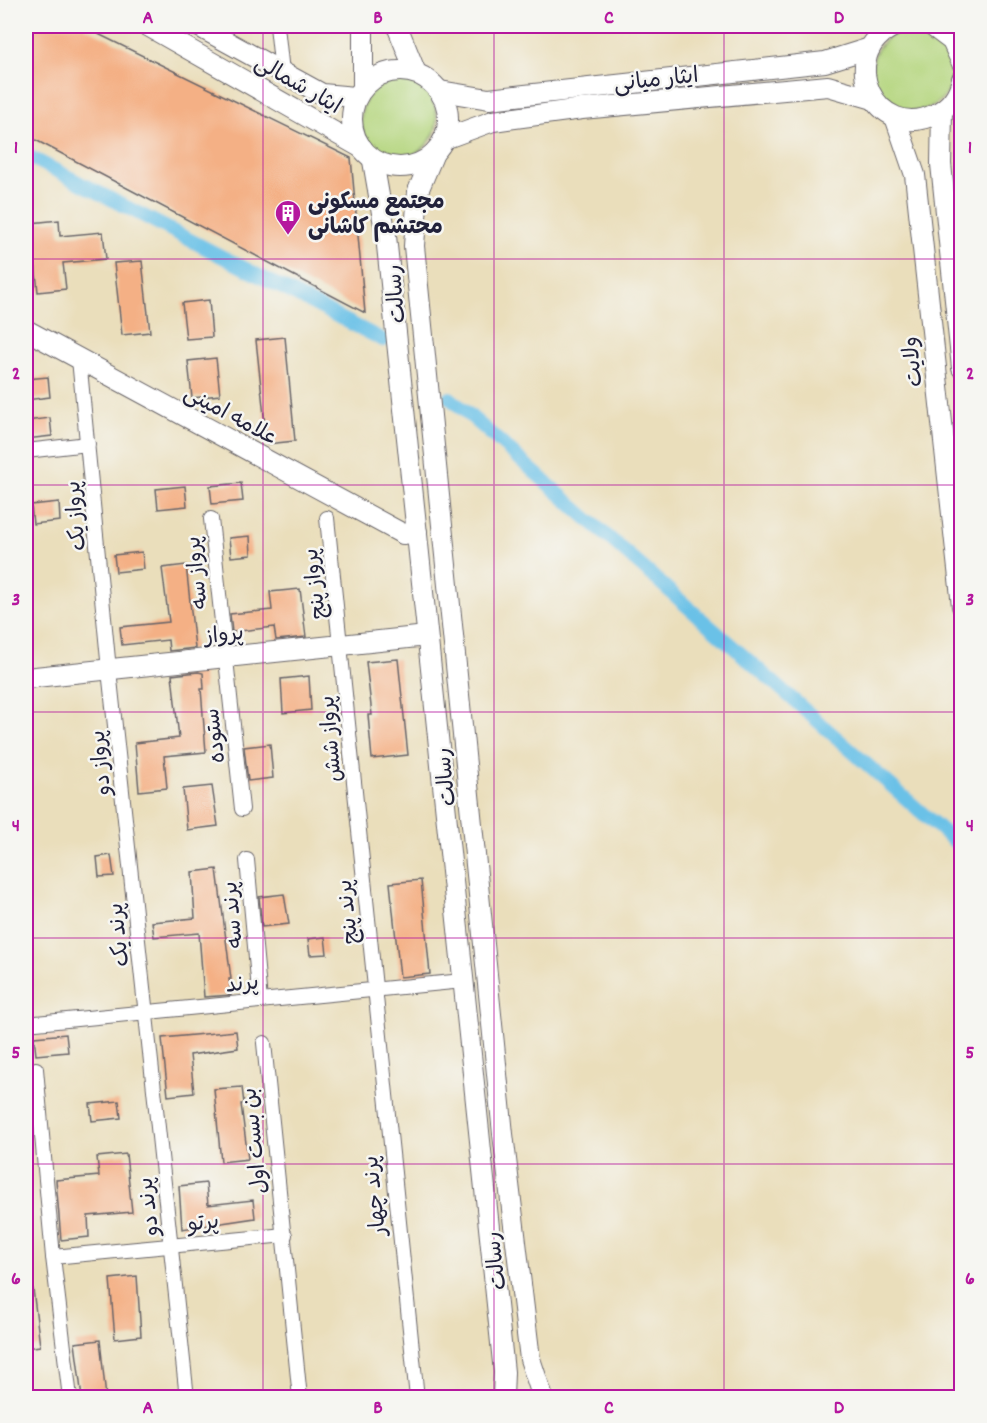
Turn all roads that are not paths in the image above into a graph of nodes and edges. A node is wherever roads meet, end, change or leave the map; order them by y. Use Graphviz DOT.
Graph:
graph roads {
  1 [pos="148,26"];
  2 [pos="198,26"];
  3 [pos="277,26"];
  4 [pos="363,26"];
  5 [pos="397,26"];
  6 [pos="932,26"];
  7 [pos="881,34"];
  8 [pos="960,52"];
  9 [pos="282,72"];
  10 [pos="416,73"];
  11 [pos="961,83"];
  12 [pos="440,91"];
  13 [pos="359,93"];
  14 [pos="873,99"];
  15 [pos="942,111"];
  16 [pos="895,117"];
  17 [pos="439,146"];
  18 [pos="367,154"];
  19 [pos="26,330"];
  20 [pos="79,359"];
  21 [pos="962,368"];
  22 [pos="88,444"];
  23 [pos="26,451"];
  24 [pos="327,518"];
  25 [pos="211,519"];
  26 [pos="417,532"];
  27 [pos="962,606"];
  28 [pos="427,636"];
  29 [pos="342,645"];
  30 [pos="225,657"];
  31 [pos="109,670"];
  32 [pos="26,678"];
  33 [pos="243,809"];
  34 [pos="358,829"];
  35 [pos="130,853"];
  36 [pos="247,860"];
  37 [pos="463,981"];
  38 [pos="376,990"];
  39 [pos="260,1001"];
  40 [pos="146,1012"];
  41 [pos="26,1024"];
  42 [pos="264,1043"];
  43 [pos="36,1069"];
  44 [pos="285,1234"];
  45 [pos="173,1245"];
  46 [pos="53,1257"];
  47 [pos="70,1398"];
  48 [pos="188,1398"];
  49 [pos="300,1398"];
  50 [pos="417,1398"];
  51 [pos="504,1398"];
  52 [pos="543,1398"];
  1 -- 18 [label="street, ایثار شمالی"];
  2 -- 9 [label="street, ایثار شمالی"];
  3 -- 9 [label="street"];
  4 -- 13 [label="street"];
  5 -- 10 [label="street"];
  6 -- 8 [label="street"];
  7 -- 12 [label="street, ایثار میانی"];
  7 -- 14 [label="street"];
  9 -- 13 [label="street, ایثار شمالی"];
  10 -- 12 [label="street"];
  10 -- 13 [label="street"];
  11 -- 15 [label="street"];
  12 -- 17 [label="street"];
  13 -- 18 [label="street"];
  14 -- 16 [label="street"];
  14 -- 17 [label="street, ایثار میانی"];
  15 -- 16 [label="street"];
  15 -- 21 [label="street"];
  16 -- 27 [label="street, ولایت"];
  17 -- 18 [label="street"];
  17 -- 52 [label="street, رسالت"];
  18 -- 26 [label="street, رسالت"];
  19 -- 20 [label="street, علامه امینی"];
  20 -- 22 [label="street, پرواز یک"];
  20 -- 26 [label="street, علامه امینی"];
  22 -- 23 [label="street"];
  22 -- 31 [label="street, پرواز یک"];
  24 -- 29 [label="street, پرواز پنج"];
  25 -- 30 [label="street, پرواز سه"];
  26 -- 28 [label="street, رسالت"];
  28 -- 29 [label="street, پرواز"];
  28 -- 37 [label="street, رسالت"];
  29 -- 30 [label="street, پرواز"];
  29 -- 34 [label="street, پرواز شش"];
  30 -- 31 [label="street, پرواز"];
  30 -- 33 [label="street, ستوده"];
  31 -- 32 [label="street, پرواز"];
  31 -- 35 [label="street, پرواز دو"];
  34 -- 38 [label="street, پرند پنج"];
  35 -- 40 [label="street, پرند یک"];
  36 -- 39 [label="street, پرند سه"];
  37 -- 38 [label="street, پرند"];
  37 -- 51 [label="street, رسالت"];
  38 -- 39 [label="street, پرند"];
  38 -- 50 [label="street, پرند چهار"];
  39 -- 40 [label="street, پرند"];
  40 -- 41 [label="street, پرند"];
  40 -- 45 [label="street, پرند دو"];
  42 -- 44 [label="street, بن بست اول"];
  43 -- 46 [label="street"];
  44 -- 45 [label="street, پرتو"];
  44 -- 49 [label="street, بن بست اول"];
  45 -- 46 [label="street, پرتو"];
  45 -- 48 [label="street, پرند دو"];
  46 -- 47 [label="street"];
}
